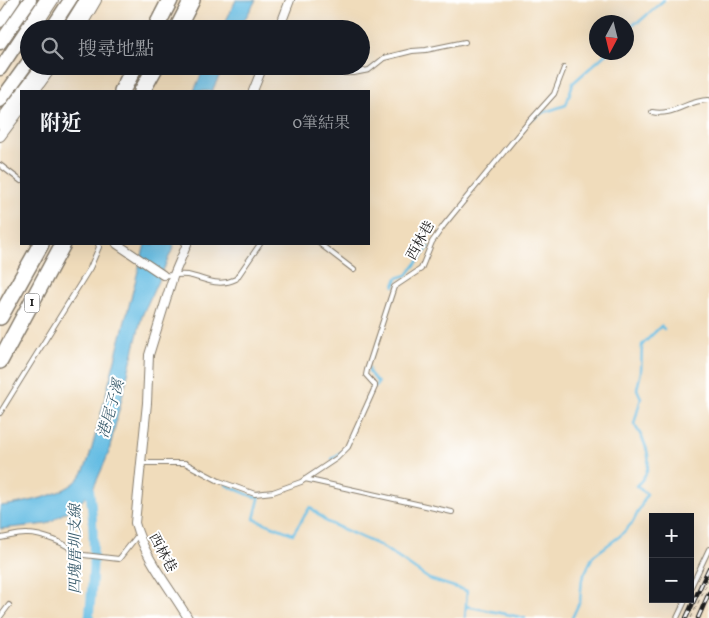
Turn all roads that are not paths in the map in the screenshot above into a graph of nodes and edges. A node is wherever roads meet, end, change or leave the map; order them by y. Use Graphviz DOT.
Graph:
graph roads {
  1 [pos="15,0"];
  2 [pos="30,0"];
  3 [pos="47,0"];
  4 [pos="54,0"];
  5 [pos="70,0"];
  6 [pos="86,0"];
  7 [pos="96,0"];
  8 [pos="170,0"];
  9 [pos="192,0"];
  10 [pos="290,0"];
  11 [pos="33,20"];
  12 [pos="40,20"];
  13 [pos="57,20"];
  14 [pos="74,20"];
  15 [pos="84,20"];
  16 [pos="160,20"];
  17 [pos="182,20"];
  18 [pos="282,20"];
  19 [pos="0,22"];
  20 [pos="20,40"];
  21 [pos="465,42"];
  22 [pos="0,43"];
  23 [pos="20,49"];
  24 [pos="564,68"];
  25 [pos="0,69"];
  26 [pos="370,69"];
  27 [pos="20,73"];
  28 [pos="36,75"];
  29 [pos="46,75"];
  30 [pos="130,75"];
  31 [pos="151,75"];
  32 [pos="259,75"];
  33 [pos="0,77"];
  34 [pos="25,90"];
  35 [pos="35,90"];
  36 [pos="123,90"];
  37 [pos="143,90"];
  38 [pos="252,90"];
  39 [pos="20,96"];
  40 [pos="709,100"];
  41 [pos="0,101"];
  42 [pos="20,109"];
  43 [pos="652,112"];
  44 [pos="0,123"];
  45 [pos="0,136"];
  46 [pos="0,165"];
  47 [pos="20,180"];
  48 [pos="40,245"];
  49 [pos="62,245"];
  50 [pos="98,245"];
  51 [pos="119,245"];
  52 [pos="187,245"];
  53 [pos="259,245"];
  54 [pos="321,245"];
  55 [pos="354,270"];
  56 [pos="163,275"];
  57 [pos="173,277"];
  58 [pos="0,317"];
  59 [pos="0,361"];
  60 [pos="0,413"];
  61 [pos="142,463"];
  62 [pos="305,479"];
  63 [pos="452,512"];
  64 [pos="138,535"];
  65 [pos="0,538"];
  66 [pos="709,549"];
  67 [pos="694,581"];
  68 [pos="684,603"];
  69 [pos="9,605"];
  70 [pos="0,617"];
  71 [pos="188,618"];
  72 [pos="677,618"];
  1 -- 19 [label="street"];
  2 -- 22 [label="highway"];
  3 -- 11 [label="highway"];
  4 -- 12 [label="street"];
  5 -- 13 [label="highway"];
  6 -- 14 [label="highway"];
  7 -- 15 [label="street"];
  8 -- 16 [label="highway"];
  9 -- 17 [label="highway"];
  10 -- 18 [label="street"];
  20 -- 25 [label="highway"];
  21 -- 26 [label="lane"];
  23 -- 33 [label="street"];
  24 -- 62 [label="lane, 西林巷"];
  27 -- 41 [label="highway"];
  28 -- 34 [label="highway"];
  29 -- 35 [label="street"];
  30 -- 36 [label="highway"];
  31 -- 37 [label="highway"];
  32 -- 38 [label="street"];
  39 -- 44 [label="highway"];
  40 -- 43 [label="lane"];
  42 -- 45 [label="street"];
  46 -- 47 [label="lane"];
  48 -- 58 [label="highway, 1"];
  49 -- 59 [label="highway, 1"];
  50 -- 60 [label="lane"];
  51 -- 56 [label="street"];
  52 -- 57 [label="street, 西林巷"];
  53 -- 57 [label="lane"];
  54 -- 55 [label="lane"];
  56 -- 57 [label="lane"];
  57 -- 61 [label="street, 西林巷"];
  61 -- 62 [label="lane, 西林巷"];
  61 -- 64 [label="street, 西林巷"];
  62 -- 63 [label="lane"];
  64 -- 65 [label="lane"];
  64 -- 71 [label="street, 西林巷"];
  66 -- 67 [label="lane"];
  68 -- 72 [label="lane"];
  69 -- 70 [label="lane"];
}
